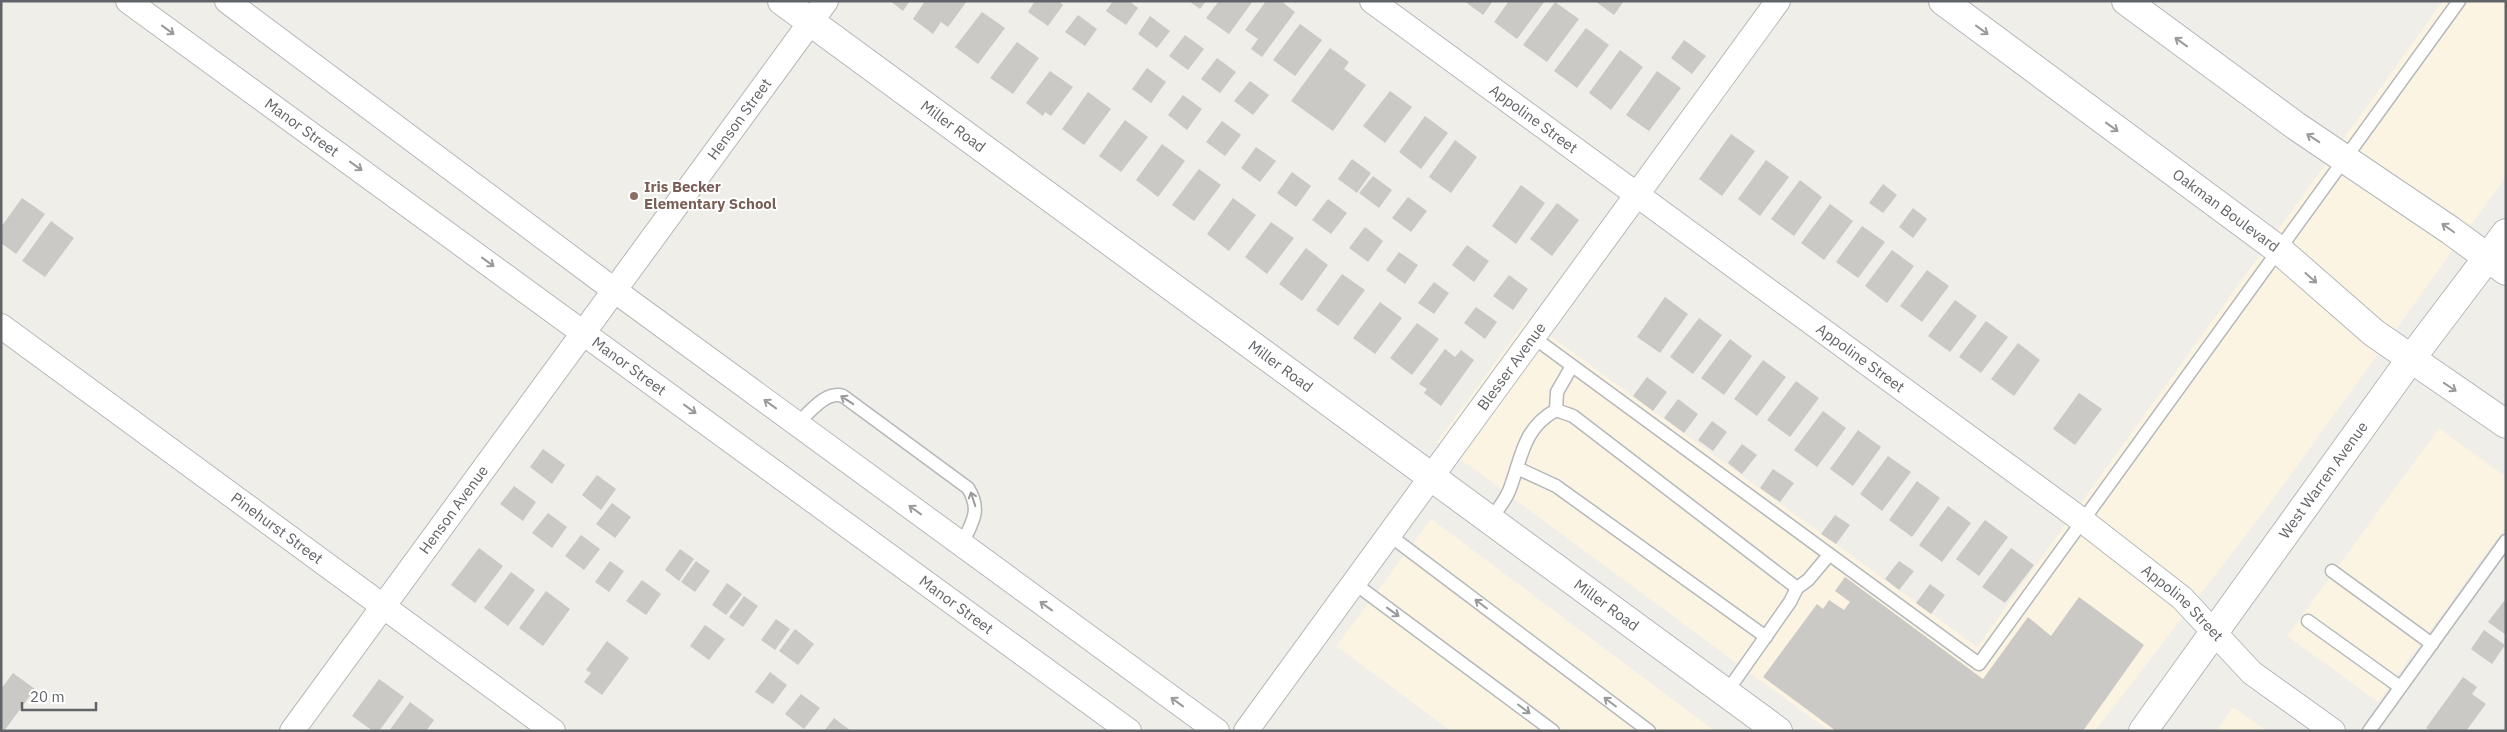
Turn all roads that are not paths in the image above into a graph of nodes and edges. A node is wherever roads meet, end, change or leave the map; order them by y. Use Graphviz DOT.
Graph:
graph roads {
  1 [pos="128,1"];
  2 [pos="227,1"];
  3 [pos="782,1"];
  4 [pos="1372,1"];
  5 [pos="1778,1"];
  6 [pos="1943,1"];
  7 [pos="2126,1"];
  8 [pos="2459,1"];
  9 [pos="818,12"];
  10 [pos="2344,158"];
  11 [pos="1636,194"];
  12 [pos="2506,233"];
  13 [pos="2279,250"];
  14 [pos="2496,264"];
  15 [pos="614,290"];
  16 [pos="1,326"];
  17 [pos="584,331"];
  18 [pos="1532,337"];
  19 [pos="2410,360"];
  20 [pos="1572,366"];
  21 [pos="1556,410"];
  22 [pos="797,424"];
  23 [pos="2506,424"];
  24 [pos="1517,468"];
  25 [pos="1431,478"];
  26 [pos="1490,521"];
  27 [pos="2083,521"];
  28 [pos="1389,535"];
  29 [pos="2506,542"];
  30 [pos="962,544"];
  31 [pos="1829,555"];
  32 [pos="2332,571"];
  33 [pos="1354,583"];
  34 [pos="1797,588"];
  35 [pos="383,607"];
  36 [pos="2308,621"];
  37 [pos="2215,632"];
  38 [pos="1766,637"];
  39 [pos="2432,644"];
  40 [pos="2400,687"];
  41 [pos="1726,693"];
  42 [pos="292,731"];
  43 [pos="553,731"];
  44 [pos="1129,731"];
  45 [pos="1216,731"];
  46 [pos="1246,731"];
  47 [pos="1553,731"];
  48 [pos="1650,731"];
  49 [pos="1778,731"];
  50 [pos="2142,731"];
  51 [pos="2334,731"];
  52 [pos="2369,731"];
  1 -- 17 [label="street, Manor Street, one-way"];
  2 -- 15 [label="street"];
  3 -- 9 [label="street, Miller Road"];
  4 -- 11 [label="street, Appoline Street"];
  5 -- 11 [label="street, Blesser Avenue"];
  6 -- 13 [label="street, Oakman Boulevard, one-way"];
  10 -- 7 [label="street, one-way"];
  8 -- 10 [label="lane"];
  9 -- 15 [label="street, Henson Street"];
  9 -- 25 [label="street, Miller Road"];
  10 -- 13 [label="lane"];
  14 -- 10 [label="street, one-way"];
  11 -- 18 [label="street, Blesser Avenue"];
  11 -- 27 [label="street, Appoline Street"];
  12 -- 14 [label="street, West Warren Avenue"];
  13 -- 19 [label="street, Oakman Boulevard, one-way"];
  13 -- 27 [label="lane"];
  14 -- 19 [label="street, West Warren Avenue"];
  15 -- 17 [label="street, Henson Avenue"];
  22 -- 15 [label="street, one-way"];
  16 -- 35 [label="street, Pinehurst Street"];
  17 -- 35 [label="street, Henson Avenue"];
  17 -- 44 [label="street, Manor Street, one-way"];
  18 -- 20 [label="lane"];
  18 -- 25 [label="street, Blesser Avenue"];
  19 -- 23 [label="street, Oakman Boulevard, one-way"];
  19 -- 37 [label="street, West Warren Avenue"];
  20 -- 21 [label="lane"];
  20 -- 31 [label="lane"];
  21 -- 24 [label="lane"];
  21 -- 34 [label="lane"];
  30 -- 22 [label="street, one-way"];
  30 -- 22 [label="lane, one-way"];
  24 -- 26 [label="lane"];
  24 -- 38 [label="lane"];
  25 -- 26 [label="street, Miller Road"];
  25 -- 28 [label="street, Blesser Avenue"];
  26 -- 41 [label="street, Miller Road"];
  27 -- 31 [label="lane"];
  27 -- 37 [label="street, Appoline Street"];
  28 -- 33 [label="street, Blesser Avenue"];
  48 -- 28 [label="lane, one-way"];
  29 -- 39 [label="lane"];
  45 -- 30 [label="street, one-way"];
  31 -- 34 [label="lane"];
  32 -- 39 [label="lane"];
  33 -- 46 [label="street, Blesser Avenue"];
  33 -- 47 [label="lane, one-way"];
  34 -- 38 [label="lane"];
  35 -- 42 [label="street, Henson Avenue"];
  35 -- 43 [label="street, Pinehurst Street"];
  36 -- 40 [label="lane"];
  37 -- 50 [label="street, West Warren Avenue"];
  37 -- 51 [label="street, Appoline Street"];
  38 -- 41 [label="lane"];
  39 -- 40 [label="lane"];
  40 -- 52 [label="lane"];
  41 -- 49 [label="street, Miller Road"];
}
